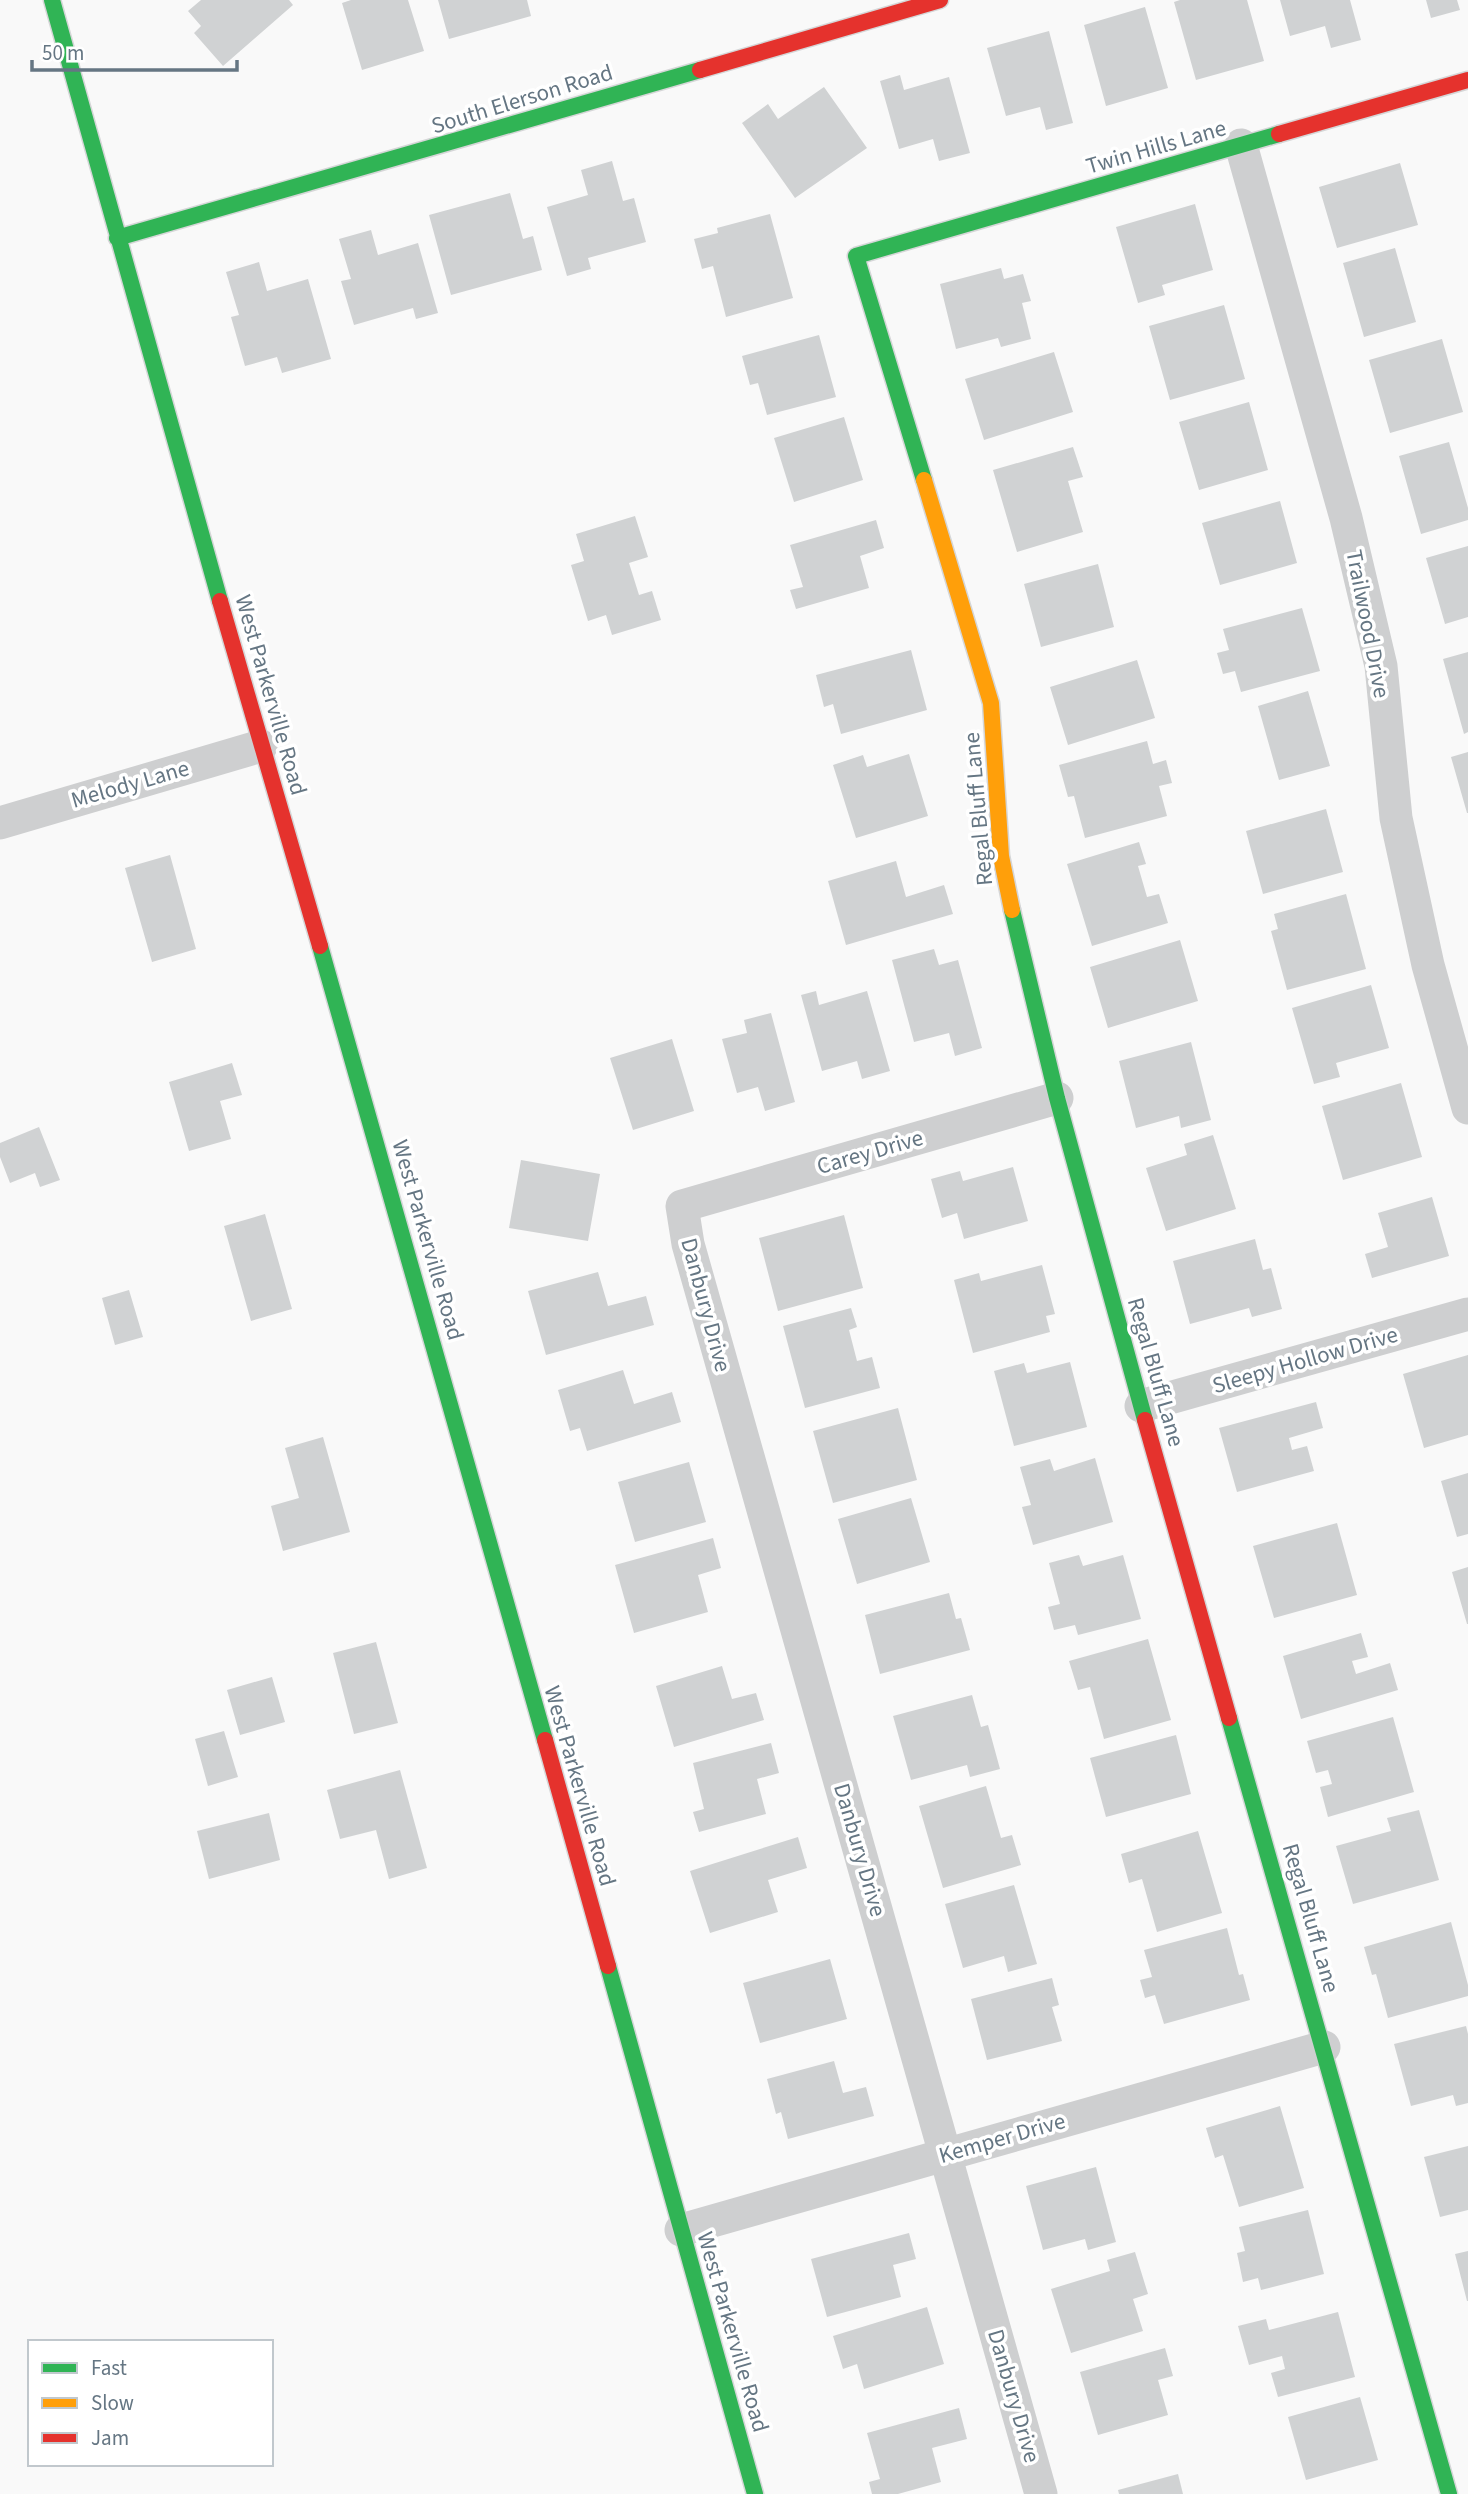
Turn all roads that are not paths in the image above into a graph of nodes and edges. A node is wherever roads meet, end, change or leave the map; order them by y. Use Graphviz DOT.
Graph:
graph roads {
  1 [pos="52,0"];
  2 [pos="940,0"];
  3 [pos="1468,80"];
  4 [pos="1241,145"];
  5 [pos="117,238"];
  6 [pos="856,257"];
  7 [pos="261,746"];
  8 [pos="0,823"];
  9 [pos="1057,1098"];
  10 [pos="1468,1108"];
  11 [pos="682,1206"];
  12 [pos="1468,1314"];
  13 [pos="1142,1406"];
  14 [pos="1324,2047"];
  15 [pos="947,2154"];
  16 [pos="681,2230"];
  17 [pos="755,2494"];
  18 [pos="1041,2494"];
  19 [pos="1449,2494"];
  1 -- 5 [label="street, West Parkerville Road"];
  2 -- 5 [label="street, South Elerson Road"];
  3 -- 4 [label="street, Twin Hills Lane"];
  4 -- 6 [label="street, Twin Hills Lane"];
  4 -- 10 [label="street, Trailwood Drive"];
  5 -- 7 [label="street, West Parkerville Road"];
  6 -- 9 [label="street, Regal Bluff Lane"];
  7 -- 8 [label="street, Melody Lane"];
  7 -- 16 [label="street, West Parkerville Road"];
  9 -- 11 [label="street, Carey Drive"];
  9 -- 13 [label="street, Regal Bluff Lane"];
  11 -- 15 [label="street, Danbury Drive"];
  12 -- 13 [label="street, Sleepy Hollow Drive"];
  13 -- 14 [label="street, Regal Bluff Lane"];
  14 -- 15 [label="street, Kemper Drive"];
  14 -- 19 [label="street, Regal Bluff Lane"];
  15 -- 16 [label="street, Kemper Drive"];
  15 -- 18 [label="street, Danbury Drive"];
  16 -- 17 [label="street, West Parkerville Road"];
}
